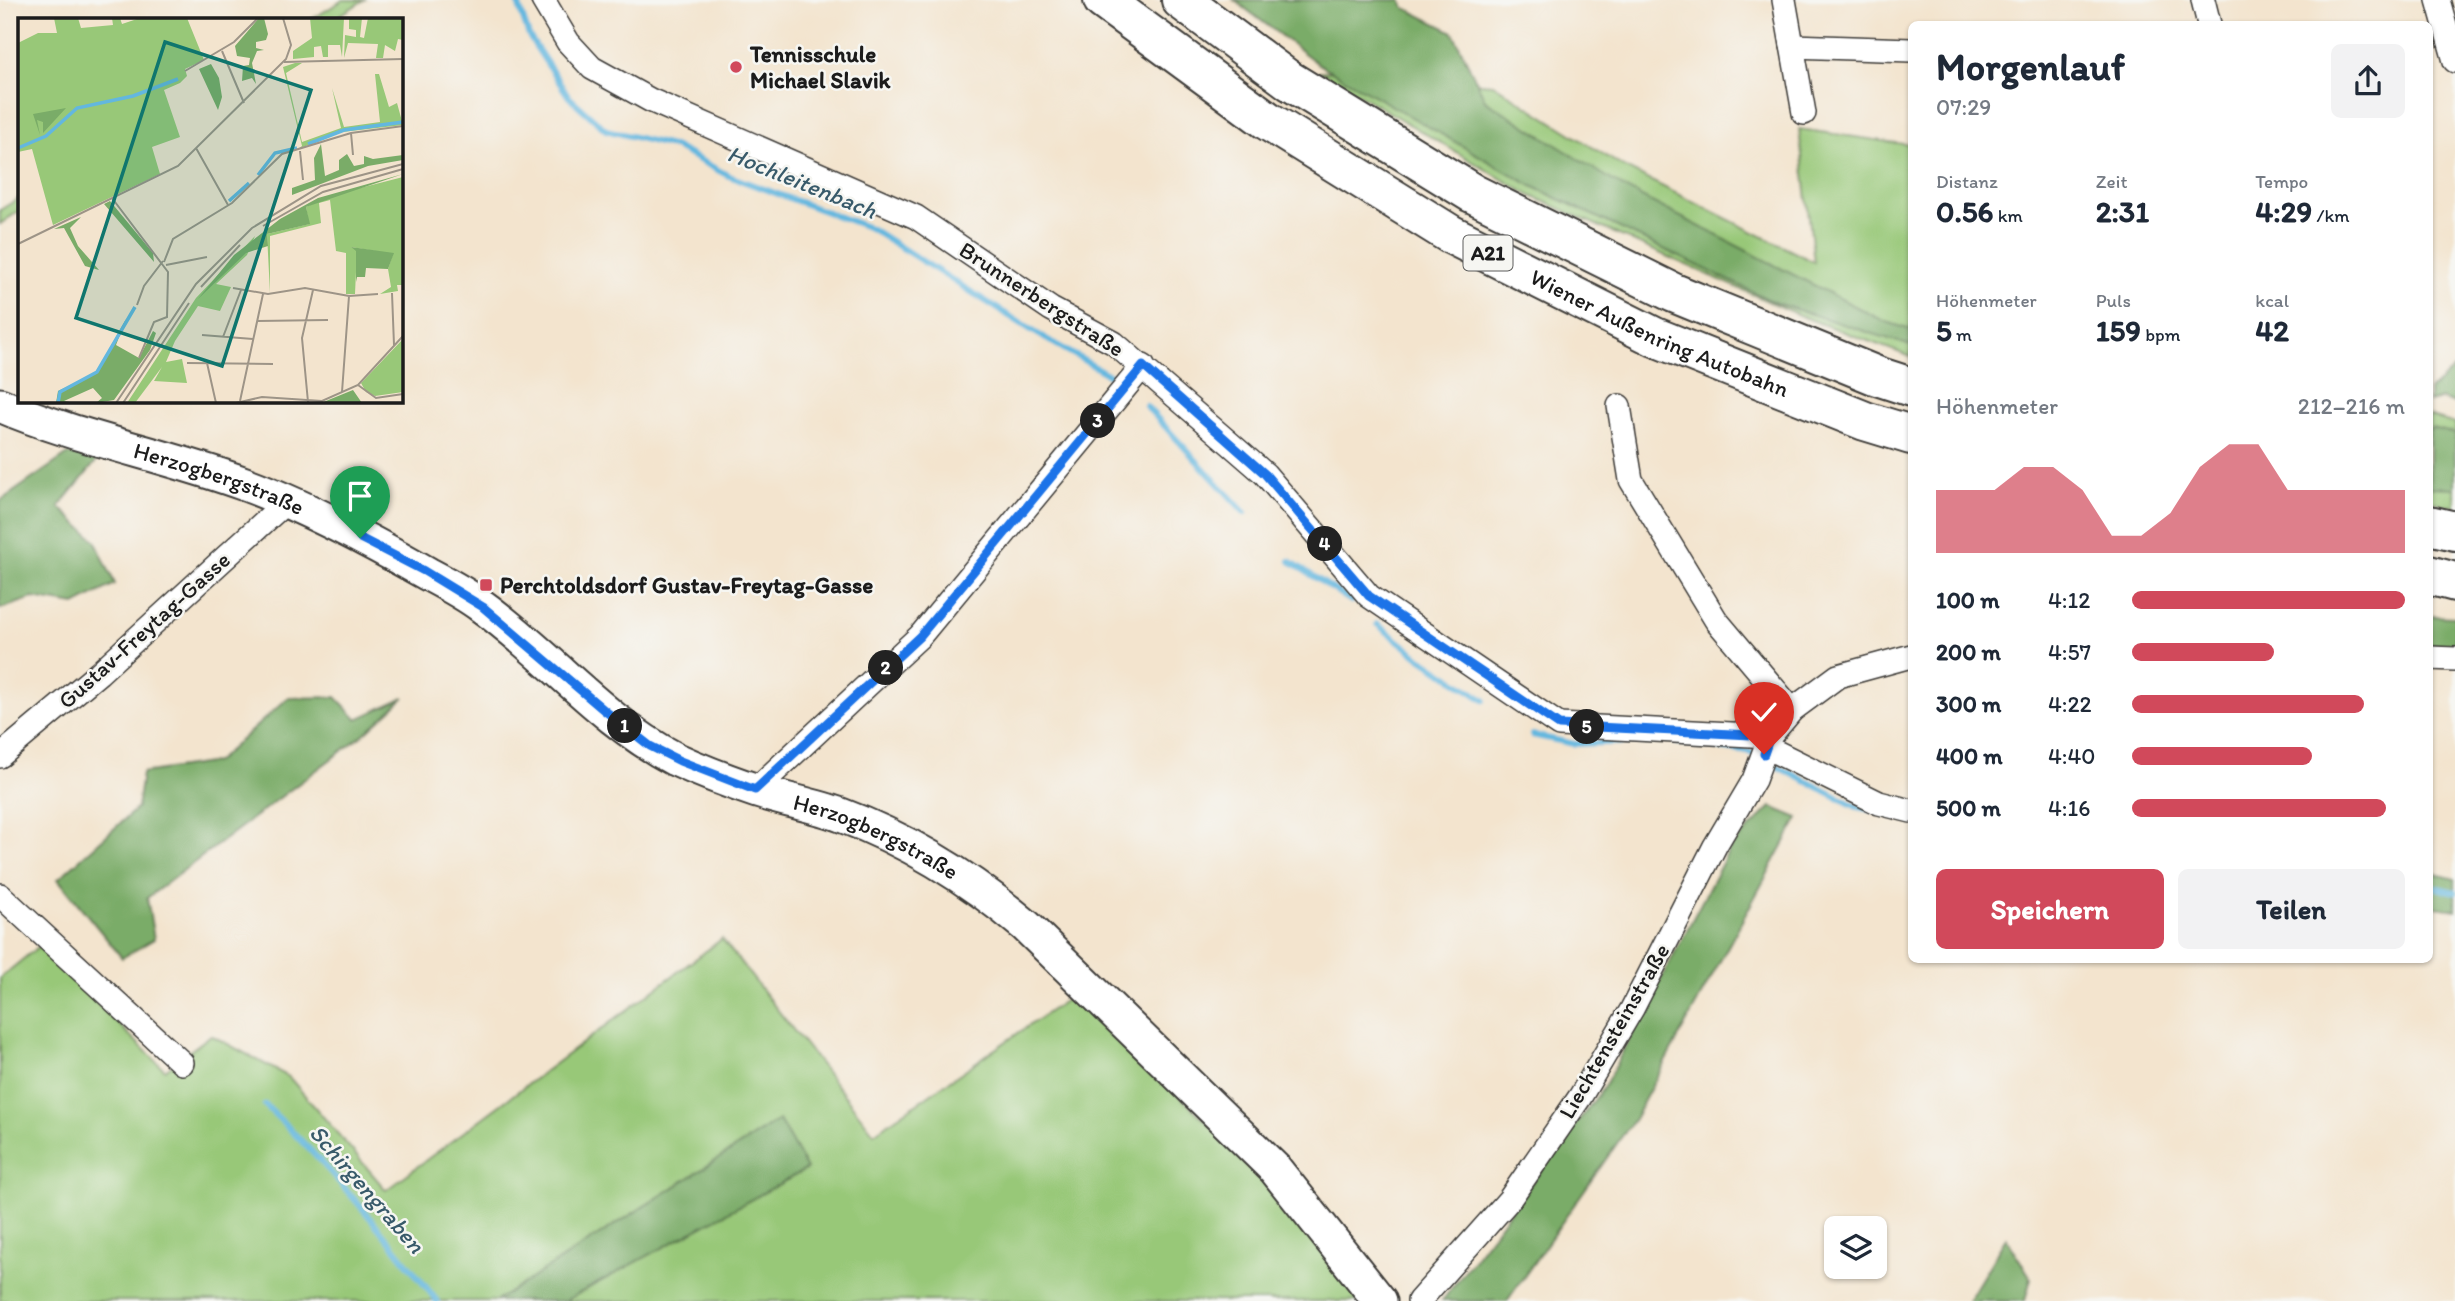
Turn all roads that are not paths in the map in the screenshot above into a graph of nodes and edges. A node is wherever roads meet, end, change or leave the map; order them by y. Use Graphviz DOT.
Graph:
graph roads {
  1 [pos="543,0"];
  2 [pos="1103,0"];
  3 [pos="1181,0"];
  4 [pos="1784,0"];
  5 [pos="2203,0"];
  6 [pos="2438,0"];
  7 [pos="2208,21"];
  8 [pos="1792,46"];
  9 [pos="1908,50"];
  10 [pos="2455,61"];
  11 [pos="1804,113"];
  12 [pos="1143,366"];
  13 [pos="1908,386"];
  14 [pos="0,405"];
  15 [pos="1619,406"];
  16 [pos="1908,434"];
  17 [pos="287,501"];
  18 [pos="2433,526"];
  19 [pos="2455,531"];
  20 [pos="2433,576"];
  21 [pos="2455,582"];
  22 [pos="1908,657"];
  23 [pos="2433,658"];
  24 [pos="2455,659"];
  25 [pos="1791,710"];
  26 [pos="1764,753"];
  27 [pos="0,757"];
  28 [pos="755,790"];
  29 [pos="1908,810"];
  30 [pos="0,895"];
  31 [pos="182,1063"];
  32 [pos="1380,1301"];
  33 [pos="1419,1301"];
  1 -- 12 [label="street, Brunnerbergstraße"];
  2 -- 16 [label="highway, Wiener Außenring Autobahn / A21"];
  3 -- 13 [label="highway, Wiener Außenring Autobahn / A21"];
  4 -- 8 [label="street"];
  5 -- 7 [label="street"];
  6 -- 10 [label="street"];
  8 -- 9 [label="street"];
  8 -- 11 [label="street"];
  12 -- 26 [label="street, Brunnerbergstraße"];
  12 -- 28 [label="street"];
  14 -- 17 [label="main road, Herzogbergstraße"];
  15 -- 25 [label="street"];
  17 -- 27 [label="street, Gustav-Freytag-Gasse"];
  17 -- 28 [label="main road, Herzogbergstraße"];
  18 -- 19 [label="highway"];
  20 -- 21 [label="highway"];
  22 -- 25 [label="street, Liechtensteinstraße"];
  23 -- 24 [label="street"];
  25 -- 26 [label="street, Liechtensteinstraße"];
  26 -- 29 [label="street, Brunnerbergstraße"];
  26 -- 33 [label="street, Liechtensteinstraße"];
  28 -- 32 [label="main road, Herzogbergstraße"];
  30 -- 31 [label="street"];
}
